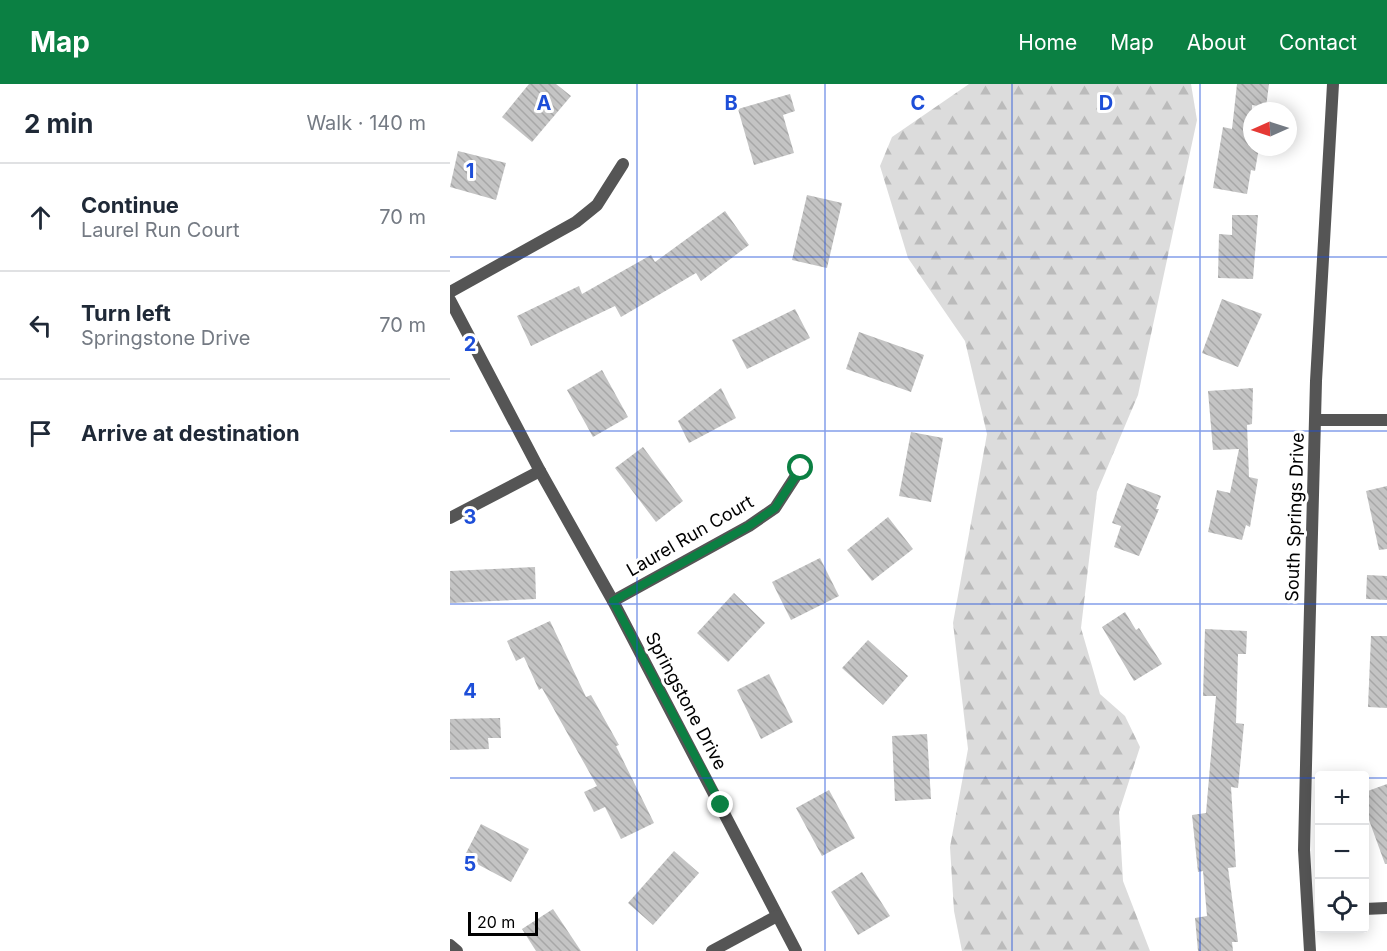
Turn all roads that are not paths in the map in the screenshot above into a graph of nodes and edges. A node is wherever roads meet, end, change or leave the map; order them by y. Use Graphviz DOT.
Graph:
graph roads {
  1 [pos="1333,84"];
  2 [pos="623,164"];
  3 [pos="450,291"];
  4 [pos="450,300"];
  5 [pos="1316,420"];
  6 [pos="1387,420"];
  7 [pos="801,468"];
  8 [pos="540,471"];
  9 [pos="450,518"];
  10 [pos="613,601"];
  11 [pos="1387,908"];
  12 [pos="1369,909"];
  13 [pos="1313,911"];
  14 [pos="777,916"];
  15 [pos="450,945"];
  16 [pos="457,951"];
  17 [pos="712,951"];
  18 [pos="796,951"];
  19 [pos="1310,951"];
  1 -- 5 [label="street, South Springs Drive"];
  2 -- 3 [label="street"];
  4 -- 8 [label="street, Springstone Drive"];
  5 -- 6 [label="street"];
  5 -- 13 [label="street, South Springs Drive"];
  7 -- 10 [label="street, Laurel Run Court"];
  8 -- 9 [label="street"];
  8 -- 10 [label="street, Springstone Drive"];
  10 -- 14 [label="street, Springstone Drive"];
  11 -- 12 [label="street"];
  13 -- 19 [label="street, South Springs Drive"];
  14 -- 17 [label="street"];
  14 -- 18 [label="street, Springstone Drive"];
  15 -- 16 [label="street"];
}
